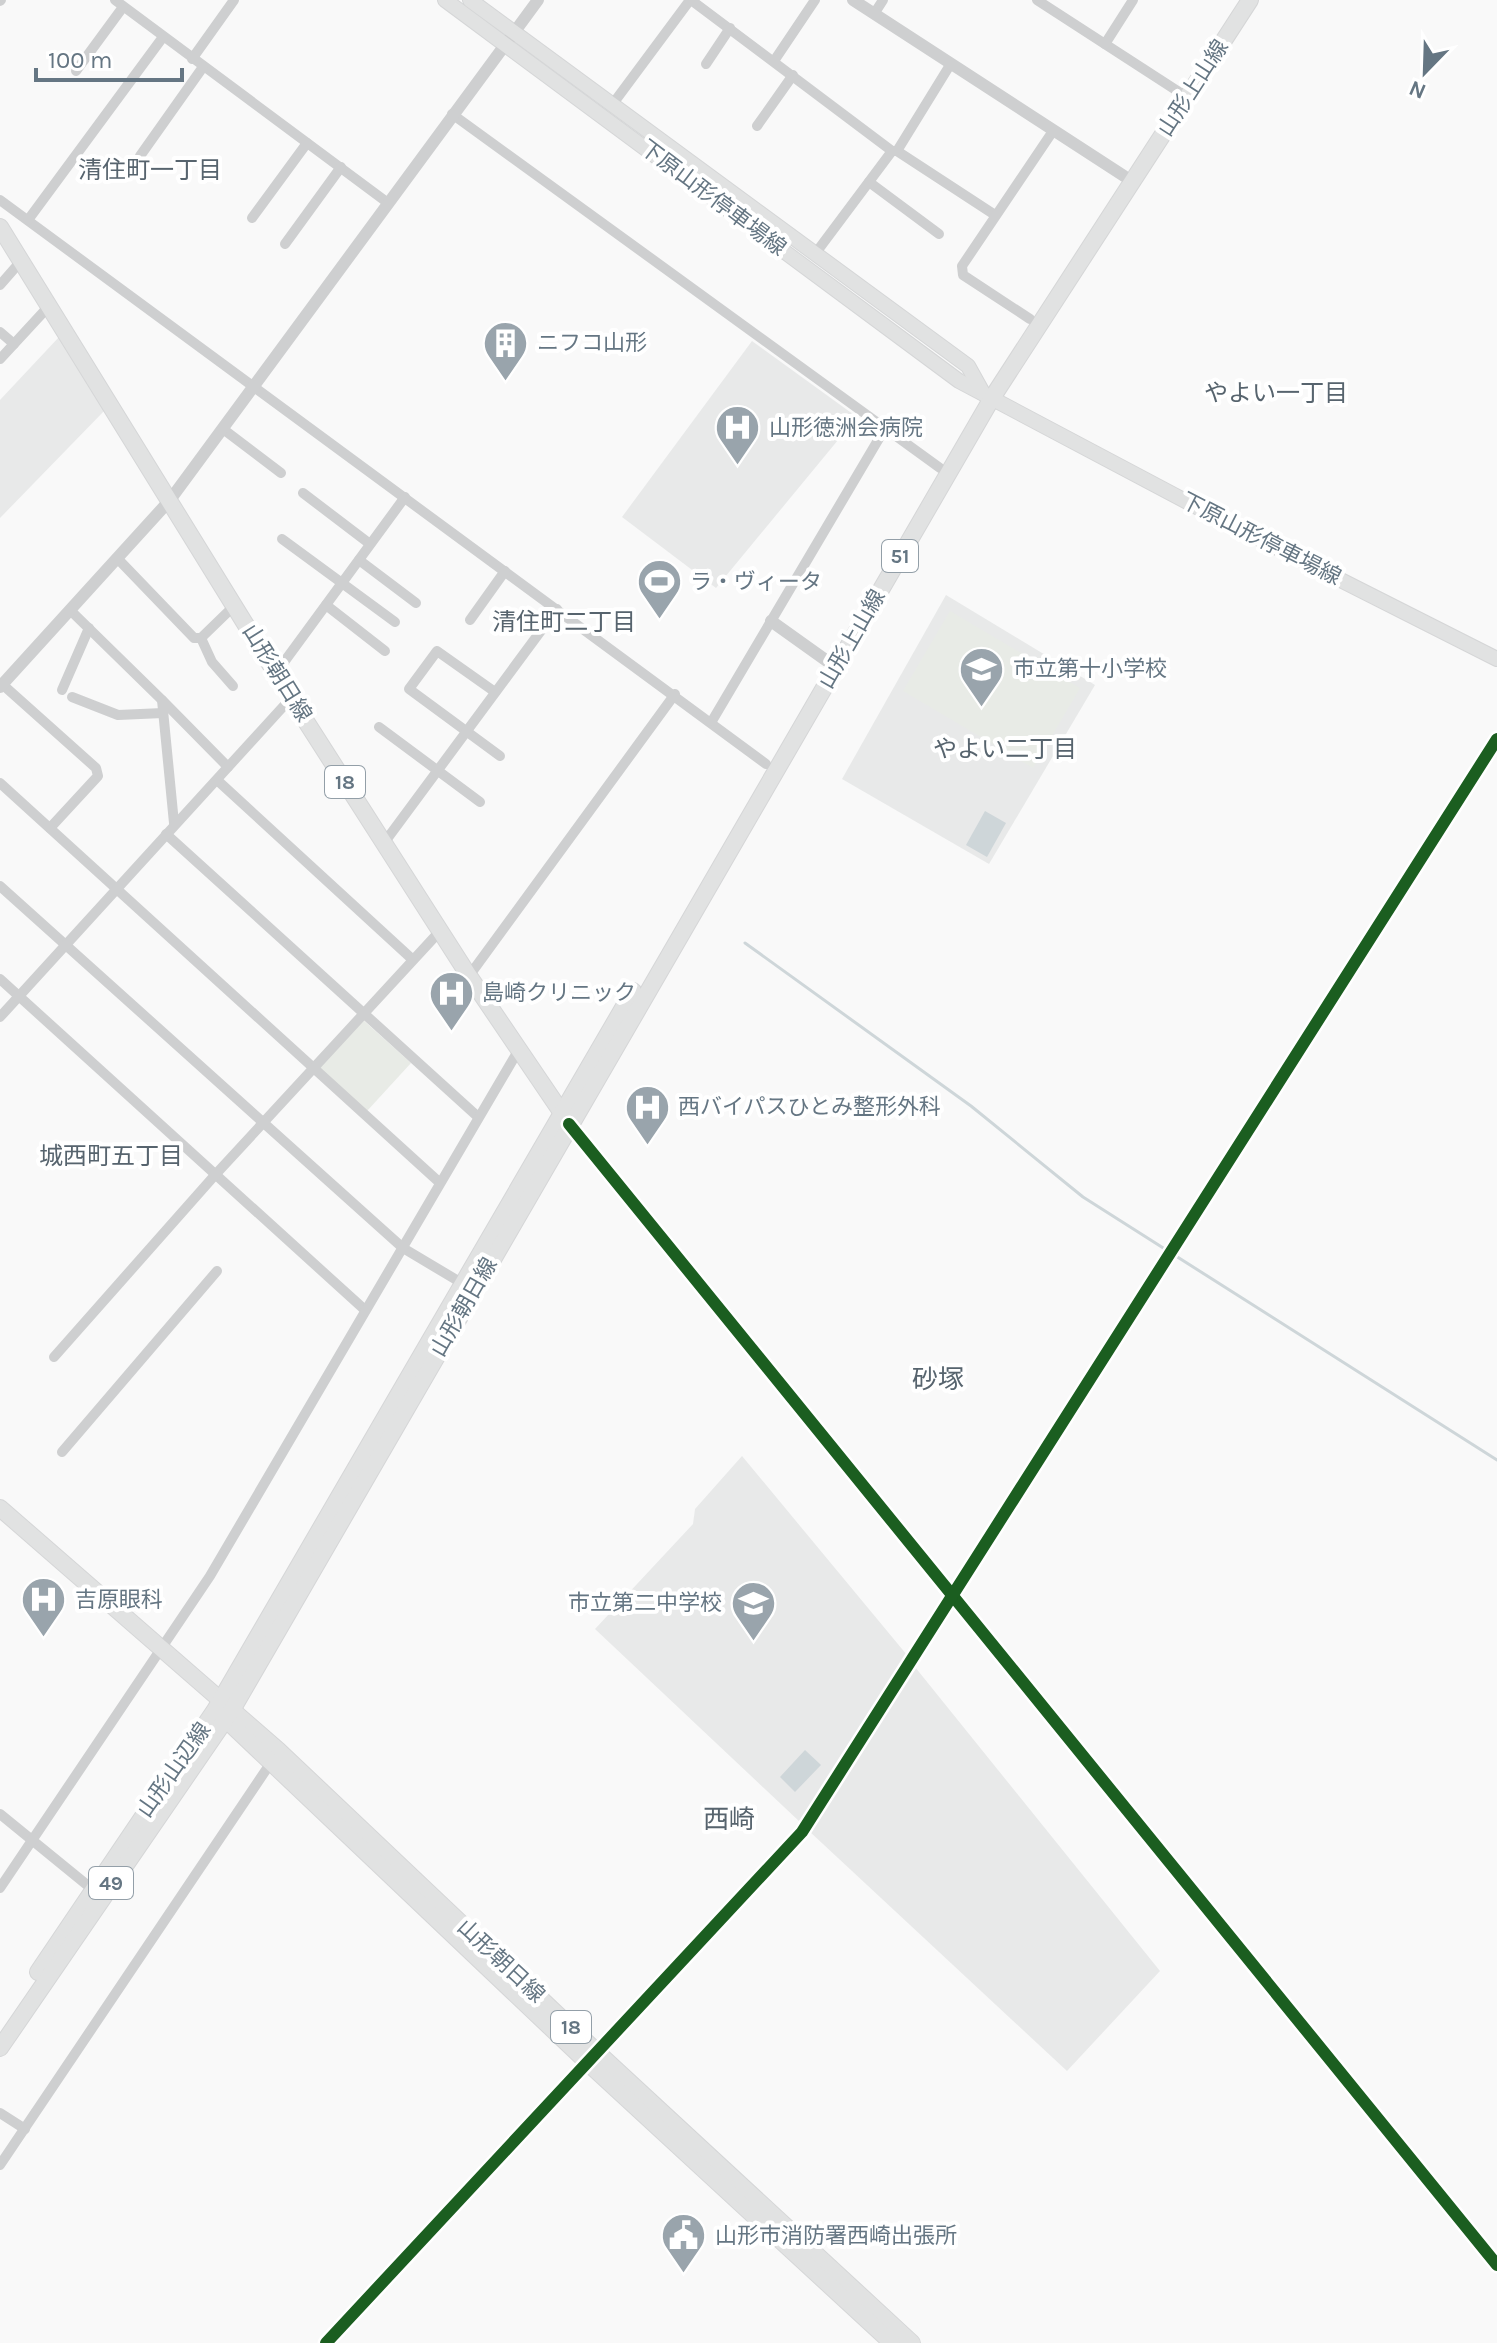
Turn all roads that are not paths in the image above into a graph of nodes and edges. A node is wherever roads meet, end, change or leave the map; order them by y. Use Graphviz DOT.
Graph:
graph roads {
  1 [pos="234,0"];
  2 [pos="445,0"];
  3 [pos="470,0"];
  4 [pos="538,0"];
  5 [pos="690,0"];
  6 [pos="815,0"];
  7 [pos="853,0"];
  8 [pos="883,0"];
  9 [pos="1038,0"];
  10 [pos="1133,0"];
  11 [pos="1239,0"];
  12 [pos="1250,0"];
  13 [pos="119,3"];
  14 [pos="874,14"];
  15 [pos="730,28"];
  16 [pos="163,37"];
  17 [pos="509,37"];
  18 [pos="1105,44"];
  19 [pos="192,59"];
  20 [pos="774,61"];
  21 [pos="706,64"];
  22 [pos="950,65"];
  23 [pos="203,67"];
  24 [pos="76,71"];
  25 [pos="793,75"];
  26 [pos="1179,92"];
  27 [pos="612,105"];
  28 [pos="452,114"];
  29 [pos="757,126"];
  30 [pos="1053,131"];
  31 [pos="307,143"];
  32 [pos="894,151"];
  33 [pos="140,156"];
  34 [pos="341,167"];
  35 [pos="1124,176"];
  36 [pos="869,182"];
  37 [pos="0,200"];
  38 [pos="388,203"];
  39 [pos="995,215"];
  40 [pos="252,218"];
  41 [pos="28,220"];
  42 [pos="0,227"];
  43 [pos="939,234"];
  44 [pos="285,244"];
  45 [pos="815,254"];
  46 [pos="21,261"];
  47 [pos="0,285"];
  48 [pos="49,306"];
  49 [pos="1030,319"];
  50 [pos="0,332"];
  51 [pos="14,344"];
  52 [pos="0,359"];
  53 [pos="255,384"];
  54 [pos="988,396"];
  55 [pos="223,429"];
  56 [pos="884,430"];
  57 [pos="940,468"];
  58 [pos="281,473"];
  59 [pos="303,493"];
  60 [pos="405,497"];
  61 [pos="170,500"];
  62 [pos="282,539"];
  63 [pos="370,544"];
  64 [pos="117,558"];
  65 [pos="359,560"];
  66 [pos="505,571"];
  67 [pos="342,583"];
  68 [pos="416,603"];
  69 [pos="235,605"];
  70 [pos="326,605"];
  71 [pos="557,609"];
  72 [pos="70,610"];
  73 [pos="470,620"];
  74 [pos="771,621"];
  75 [pos="395,622"];
  76 [pos="89,628"];
  77 [pos="201,638"];
  78 [pos="385,651"];
  79 [pos="1497,659"];
  80 [pos="827,661"];
  81 [pos="276,673"];
  82 [pos="1,686"];
  83 [pos="233,686"];
  84 [pos="62,690"];
  85 [pos="495,692"];
  86 [pos="675,694"];
  87 [pos="72,697"];
  88 [pos="291,698"];
  89 [pos="162,700"];
  90 [pos="163,713"];
  91 [pos="712,721"];
  92 [pos="379,727"];
  93 [pos="466,731"];
  94 [pos="1497,739"];
  95 [pos="500,756"];
  96 [pos="766,764"];
  97 [pos="228,767"];
  98 [pos="437,771"];
  99 [pos="217,780"];
  100 [pos="0,783"];
  101 [pos="480,802"];
  102 [pos="174,823"];
  103 [pos="50,828"];
  104 [pos="166,834"];
  105 [pos="384,843"];
  106 [pos="0,886"];
  107 [pos="115,889"];
  108 [pos="440,931"];
  109 [pos="65,946"];
  110 [pos="412,959"];
  111 [pos="469,976"];
  112 [pos="0,979"];
  113 [pos="19,996"];
  114 [pos="362,1013"];
  115 [pos="0,1017"];
  116 [pos="518,1051"];
  117 [pos="313,1067"];
  118 [pos="477,1116"];
  119 [pos="566,1118"];
  120 [pos="261,1124"];
  121 [pos="215,1175"];
  122 [pos="439,1182"];
  123 [pos="403,1248"];
  124 [pos="217,1271"];
  125 [pos="468,1287"];
  126 [pos="365,1310"];
  127 [pos="54,1357"];
  128 [pos="62,1452"];
  129 [pos="0,1508"];
  130 [pos="0,1519"];
  131 [pos="954,1593"];
  132 [pos="159,1652"];
  133 [pos="223,1710"];
  134 [pos="272,1761"];
  135 [pos="0,1814"];
  136 [pos="32,1840"];
  137 [pos="0,1888"];
  138 [pos="92,1889"];
  139 [pos="0,2031"];
  140 [pos="0,2048"];
  141 [pos="592,2057"];
  142 [pos="0,2113"];
  143 [pos="25,2129"];
  144 [pos="0,2165"];
  145 [pos="1497,2265"];
  146 [pos="326,2343"];
  147 [pos="892,2343"];
  148 [pos="912,2343"];
  1 -- 19 [label="street"];
  2 -- 17 [label="main road, 下原山形停車場線"];
  3 -- 17 [label="main road, 下原山形停車場線"];
  4 -- 17 [label="street"];
  5 -- 15 [label="street"];
  5 -- 27 [label="street"];
  6 -- 20 [label="street"];
  7 -- 14 [label="street"];
  8 -- 14 [label="street"];
  9 -- 18 [label="street"];
  10 -- 18 [label="street"];
  11 -- 26 [label="main road, 山形上山線 / 51"];
  12 -- 54 [label="main road, 山形上山線 / 51"];
  13 -- 16 [label="street"];
  13 -- 24 [label="street"];
  14 -- 22 [label="street"];
  15 -- 20 [label="street"];
  15 -- 21 [label="street"];
  16 -- 19 [label="street"];
  16 -- 41 [label="street"];
  17 -- 27 [label="main road, 下原山形停車場線"];
  17 -- 28 [label="street"];
  17 -- 54 [label="main road, 下原山形停車場線"];
  18 -- 26 [label="street"];
  19 -- 23 [label="street"];
  20 -- 25 [label="street"];
  22 -- 30 [label="street"];
  22 -- 32 [label="street"];
  23 -- 31 [label="street"];
  23 -- 33 [label="street"];
  25 -- 29 [label="street"];
  25 -- 32 [label="street"];
  26 -- 35 [label="main road, 山形上山線 / 51"];
  27 -- 45 [label="main road, 下原山形停車場線"];
  28 -- 38 [label="street"];
  28 -- 56 [label="street"];
  30 -- 35 [label="street"];
  30 -- 39 [label="street"];
  31 -- 34 [label="street"];
  31 -- 40 [label="street"];
  32 -- 36 [label="street"];
  32 -- 39 [label="street"];
  34 -- 38 [label="street"];
  34 -- 44 [label="street"];
  35 -- 49 [label="main road, 山形上山線 / 51"];
  36 -- 43 [label="street"];
  36 -- 45 [label="street"];
  37 -- 41 [label="street"];
  38 -- 53 [label="street"];
  39 -- 49 [label="street"];
  41 -- 53 [label="street"];
  42 -- 46 [label="main road, 山形朝日線 / 18"];
  45 -- 54 [label="main road, 下原山形停車場線"];
  46 -- 47 [label="street"];
  46 -- 48 [label="main road, 山形朝日線 / 18"];
  48 -- 51 [label="street"];
  48 -- 61 [label="main road, 山形朝日線 / 18"];
  49 -- 54 [label="main road, 山形上山線 / 51"];
  50 -- 51 [label="street"];
  51 -- 52 [label="street"];
  53 -- 55 [label="street"];
  53 -- 60 [label="street"];
  54 -- 57 [label="main road, 山形上山線 / 51"];
  54 -- 79 [label="main road, 下原山形停車場線"];
  54 -- 119 [label="main road, 山形上山線 / 51"];
  55 -- 58 [label="street"];
  55 -- 61 [label="street"];
  56 -- 57 [label="street"];
  56 -- 74 [label="street"];
  57 -- 80 [label="main road, 山形上山線 / 51"];
  59 -- 63 [label="street"];
  60 -- 63 [label="street"];
  60 -- 66 [label="street"];
  61 -- 64 [label="street"];
  61 -- 69 [label="main road, 山形朝日線 / 18"];
  62 -- 67 [label="street"];
  63 -- 65 [label="street"];
  64 -- 72 [label="street"];
  64 -- 77 [label="street"];
  65 -- 67 [label="street"];
  65 -- 68 [label="street"];
  66 -- 71 [label="street"];
  66 -- 73 [label="street"];
  67 -- 70 [label="street"];
  67 -- 75 [label="street"];
  69 -- 77 [label="street"];
  69 -- 81 [label="main road, 山形朝日線 / 18"];
  70 -- 78 [label="street"];
  70 -- 81 [label="street"];
  71 -- 85 [label="street"];
  71 -- 86 [label="street"];
  72 -- 76 [label="street"];
  72 -- 82 [label="street"];
  74 -- 80 [label="street"];
  74 -- 91 [label="street"];
  76 -- 84 [label="street"];
  76 -- 89 [label="street"];
  77 -- 83 [label="street"];
  80 -- 96 [label="main road, 山形上山線 / 51"];
  81 -- 88 [label="main road, 山形朝日線 / 18"];
  82 -- 103 [label="street"];
  85 -- 93 [label="street"];
  85 -- 93 [label="street"];
  86 -- 91 [label="street"];
  86 -- 111 [label="street"];
  87 -- 90 [label="street"];
  88 -- 97 [label="street"];
  88 -- 105 [label="main road, 山形朝日線 / 18"];
  89 -- 90 [label="street"];
  89 -- 97 [label="street"];
  90 -- 102 [label="street"];
  91 -- 96 [label="street"];
  92 -- 98 [label="street"];
  93 -- 95 [label="street"];
  93 -- 98 [label="street"];
  94 -- 131 [label="street"];
  96 -- 119 [label="main road, 山形上山線 / 51"];
  97 -- 99 [label="street"];
  98 -- 101 [label="street"];
  98 -- 105 [label="street"];
  99 -- 102 [label="street"];
  99 -- 110 [label="street"];
  100 -- 103 [label="street"];
  102 -- 104 [label="street"];
  103 -- 107 [label="street"];
  104 -- 107 [label="street"];
  104 -- 114 [label="street"];
  105 -- 108 [label="main road, 山形朝日線 / 18"];
  106 -- 109 [label="street"];
  107 -- 109 [label="street"];
  107 -- 117 [label="street"];
  108 -- 110 [label="street"];
  108 -- 111 [label="main road, 山形朝日線 / 18"];
  109 -- 113 [label="street"];
  109 -- 120 [label="street"];
  110 -- 114 [label="street"];
  111 -- 116 [label="main road, 山形朝日線 / 18"];
  112 -- 113 [label="street"];
  113 -- 115 [label="street"];
  113 -- 121 [label="street"];
  114 -- 117 [label="street"];
  114 -- 118 [label="street"];
  116 -- 118 [label="street"];
  116 -- 119 [label="main road, 山形朝日線 / 18"];
  117 -- 120 [label="street"];
  117 -- 122 [label="street"];
  118 -- 122 [label="street"];
  119 -- 125 [label="main road, 山形朝日線"];
  119 -- 131 [label="street"];
  120 -- 121 [label="street"];
  120 -- 123 [label="street"];
  121 -- 126 [label="street"];
  121 -- 127 [label="street"];
  122 -- 123 [label="street"];
  123 -- 125 [label="street"];
  123 -- 126 [label="street"];
  124 -- 128 [label="street"];
  125 -- 133 [label="main road, 山形朝日線"];
  126 -- 132 [label="street"];
  129 -- 132 [label="main road, 山形山辺線"];
  130 -- 132 [label="main road, 山形山辺線"];
  131 -- 141 [label="street"];
  131 -- 145 [label="street"];
  132 -- 133 [label="main road, 山形山辺線"];
  132 -- 136 [label="street"];
  133 -- 134 [label="main road, 山形朝日線 / 18"];
  133 -- 138 [label="main road, 山形山辺線 / 49"];
  133 -- 140 [label="main road, 山形山辺線 / 49"];
  133 -- 141 [label="main road, 山形朝日線 / 18"];
  134 -- 141 [label="main road, 山形朝日線 / 18"];
  134 -- 143 [label="street"];
  135 -- 136 [label="street"];
  136 -- 137 [label="street"];
  136 -- 138 [label="street"];
  138 -- 139 [label="main road, 山形山辺線 / 49"];
  141 -- 146 [label="street"];
  141 -- 147 [label="main road, 山形朝日線 / 18"];
  141 -- 148 [label="main road, 山形朝日線 / 18"];
  142 -- 143 [label="street"];
  143 -- 144 [label="street"];
}
